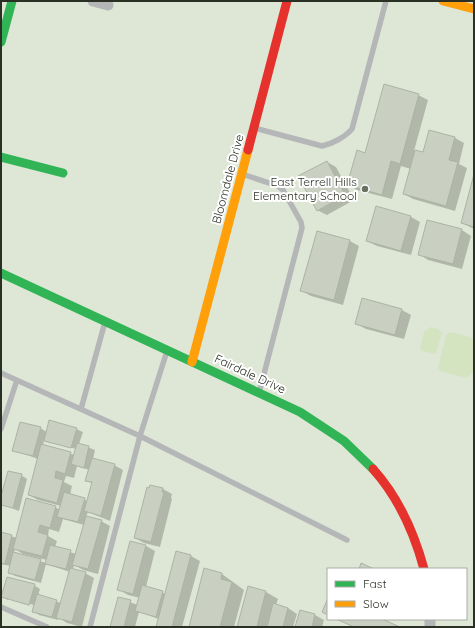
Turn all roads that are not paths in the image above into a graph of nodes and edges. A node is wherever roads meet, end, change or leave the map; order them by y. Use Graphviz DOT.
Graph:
graph roads {
  1 [pos="12,1"];
  2 [pos="93,1"];
  3 [pos="287,1"];
  4 [pos="386,1"];
  5 [pos="443,1"];
  6 [pos="457,3"];
  7 [pos="108,5"];
  8 [pos="474,9"];
  9 [pos="1,42"];
  10 [pos="254,128"];
  11 [pos="1,157"];
  12 [pos="63,173"];
  13 [pos="242,174"];
  14 [pos="1,273"];
  15 [pos="105,321"];
  16 [pos="167,351"];
  17 [pos="192,362"];
  18 [pos="1,373"];
  19 [pos="17,380"];
  20 [pos="259,393"];
  21 [pos="81,409"];
  22 [pos="1,429"];
  23 [pos="140,436"];
  24 [pos="346,540"];
  25 [pos="424,568"];
  26 [pos="1,607"];
  27 [pos="47,627"];
  28 [pos="90,627"];
  1 -- 9 [label="street"];
  2 -- 7 [label="street"];
  3 -- 10 [label="street, Bloomdale Drive"];
  4 -- 10 [label="lane"];
  5 -- 6 [label="street"];
  6 -- 8 [label="street"];
  10 -- 13 [label="street, Bloomdale Drive"];
  11 -- 12 [label="street"];
  13 -- 17 [label="street, Bloomdale Drive"];
  13 -- 20 [label="lane"];
  14 -- 15 [label="street, Fairdale Drive"];
  15 -- 16 [label="street, Fairdale Drive"];
  15 -- 21 [label="lane"];
  16 -- 17 [label="street, Fairdale Drive"];
  16 -- 23 [label="lane"];
  17 -- 20 [label="street, Fairdale Drive"];
  18 -- 19 [label="lane"];
  19 -- 21 [label="lane"];
  19 -- 22 [label="lane"];
  20 -- 25 [label="street, Fairdale Drive"];
  21 -- 23 [label="lane"];
  23 -- 24 [label="lane"];
  23 -- 28 [label="lane"];
  26 -- 27 [label="lane"];
}
